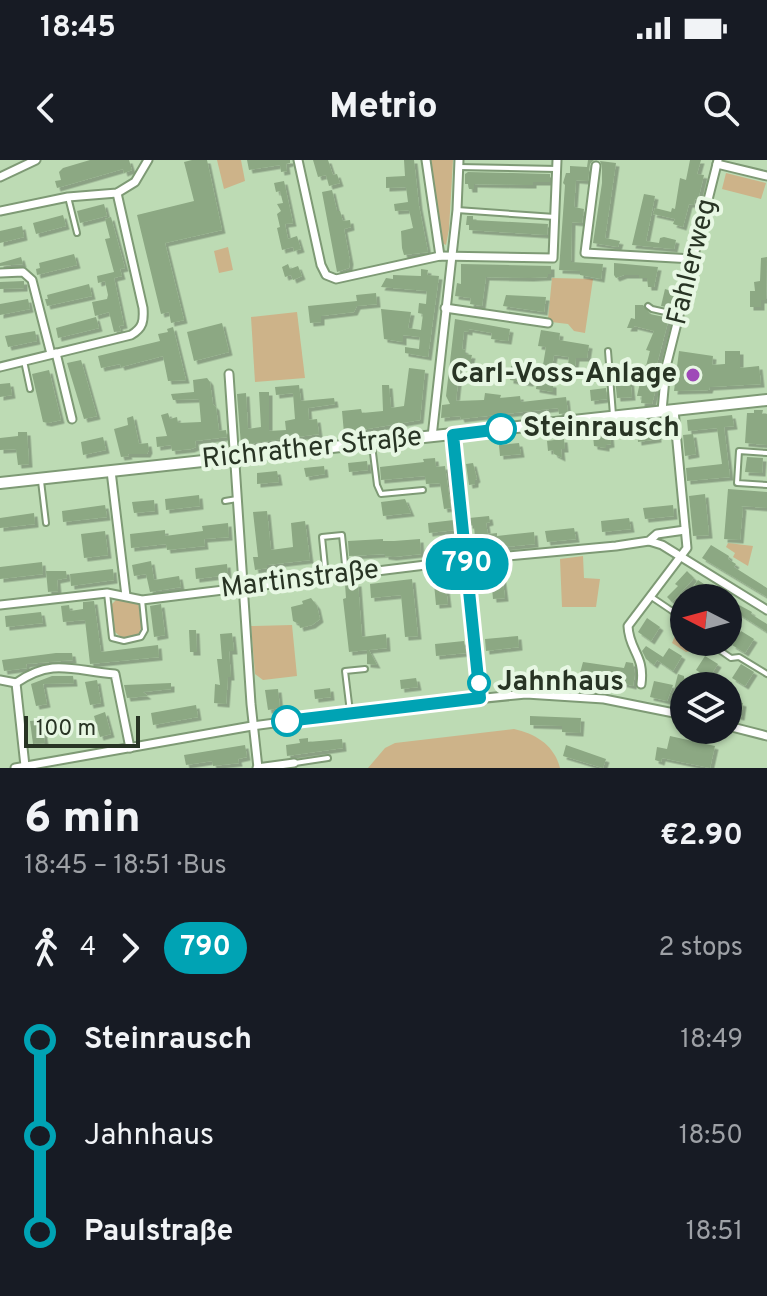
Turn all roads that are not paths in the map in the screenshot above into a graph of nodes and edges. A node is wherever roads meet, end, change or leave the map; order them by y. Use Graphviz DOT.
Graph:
graph roads {
  1 [pos="36,160"];
  2 [pos="148,160"];
  3 [pos="298,160"];
  4 [pos="426,160"];
  5 [pos="718,162"];
  6 [pos="459,164"];
  7 [pos="557,164"];
  8 [pos="596,166"];
  9 [pos="767,176"];
  10 [pos="0,177"];
  11 [pos="117,193"];
  12 [pos="68,197"];
  13 [pos="457,210"];
  14 [pos="0,211"];
  15 [pos="555,217"];
  16 [pos="77,233"];
  17 [pos="440,256"];
  18 [pos="452,256"];
  19 [pos="693,259"];
  20 [pos="0,273"];
  21 [pos="648,306"];
  22 [pos="445,308"];
  23 [pos="679,315"];
  24 [pos="548,323"];
  25 [pos="608,351"];
  26 [pos="54,354"];
  27 [pos="24,361"];
  28 [pos="0,367"];
  29 [pos="229,374"];
  30 [pos="30,389"];
  31 [pos="767,400"];
  32 [pos="668,411"];
  33 [pos="614,417"];
  34 [pos="72,419"];
  35 [pos="453,435"];
  36 [pos="432,437"];
  37 [pos="372,443"];
  38 [pos="767,453"];
  39 [pos="234,457"];
  40 [pos="111,471"];
  41 [pos="41,479"];
  42 [pos="0,483"];
  43 [pos="767,485"];
  44 [pos="423,490"];
  45 [pos="237,499"];
  46 [pos="225,501"];
  47 [pos="46,523"];
  48 [pos="685,530"];
  49 [pos="649,541"];
  50 [pos="682,556"];
  51 [pos="466,560"];
  52 [pos="346,574"];
  53 [pos="326,577"];
  54 [pos="242,586"];
  55 [pos="107,593"];
  56 [pos="126,596"];
  57 [pos="650,596"];
  58 [pos="142,600"];
  59 [pos="0,605"];
  60 [pos="670,610"];
  61 [pos="767,610"];
  62 [pos="728,656"];
  63 [pos="365,669"];
  64 [pos="767,674"];
  65 [pos="0,680"];
  66 [pos="16,683"];
  67 [pos="641,684"];
  68 [pos="480,698"];
  69 [pos="350,712"];
  70 [pos="670,712"];
  71 [pos="252,726"];
  72 [pos="742,730"];
  73 [pos="767,736"];
  74 [pos="130,748"];
  75 [pos="328,758"];
  76 [pos="294,763"];
  77 [pos="25,766"];
  78 [pos="15,768"];
  79 [pos="258,768"];
  1 -- 10 [label="street"];
  2 -- 11 [label="street"];
  3 -- 17 [label="street"];
  4 -- 17 [label="street"];
  5 -- 9 [label="street"];
  5 -- 19 [label="street, Fahlerweg"];
  6 -- 7 [label="lane"];
  6 -- 13 [label="street"];
  7 -- 15 [label="street"];
  8 -- 19 [label="street"];
  11 -- 12 [label="street"];
  11 -- 26 [label="street"];
  12 -- 14 [label="street"];
  12 -- 16 [label="lane"];
  13 -- 15 [label="lane"];
  13 -- 18 [label="street"];
  15 -- 18 [label="street"];
  17 -- 18 [label="street"];
  18 -- 22 [label="street"];
  19 -- 23 [label="street, Fahlerweg"];
  20 -- 26 [label="street"];
  21 -- 23 [label="lane"];
  22 -- 24 [label="street"];
  22 -- 36 [label="street"];
  23 -- 32 [label="street, Fahlerweg"];
  25 -- 33 [label="lane"];
  26 -- 27 [label="street"];
  26 -- 34 [label="street"];
  27 -- 28 [label="street"];
  27 -- 30 [label="lane"];
  29 -- 39 [label="street"];
  31 -- 32 [label="street, Richrather Straße"];
  32 -- 33 [label="street, Richrather Straße"];
  32 -- 48 [label="street, Fahlerweg"];
  33 -- 35 [label="street, Richrather Straße"];
  35 -- 36 [label="street, Richrather Straße"];
  35 -- 51 [label="street"];
  36 -- 37 [label="street, Richrather Straße"];
  37 -- 39 [label="street, Richrather Straße"];
  37 -- 44 [label="lane"];
  38 -- 43 [label="lane"];
  39 -- 40 [label="street, Richrather Straße"];
  39 -- 45 [label="street"];
  40 -- 41 [label="street, Richrather Straße"];
  40 -- 56 [label="street"];
  41 -- 42 [label="street, Richrather Straße"];
  41 -- 47 [label="lane"];
  45 -- 46 [label="lane"];
  45 -- 54 [label="street"];
  48 -- 49 [label="street, Martinstraße"];
  48 -- 50 [label="street, Fahlerweg"];
  49 -- 50 [label="street"];
  49 -- 51 [label="street, Martinstraße"];
  50 -- 57 [label="street"];
  50 -- 61 [label="street"];
  51 -- 52 [label="street, Martinstraße"];
  51 -- 68 [label="street"];
  52 -- 53 [label="street, Martinstraße"];
  52 -- 53 [label="lane"];
  53 -- 54 [label="street, Martinstraße"];
  54 -- 58 [label="street, Martinstraße"];
  54 -- 71 [label="street"];
  55 -- 56 [label="street, Martinstraße"];
  55 -- 58 [label="lane"];
  55 -- 59 [label="street, Martinstraße"];
  56 -- 58 [label="street, Martinstraße"];
  57 -- 60 [label="lane"];
  57 -- 67 [label="street"];
  62 -- 64 [label="lane"];
  63 -- 69 [label="lane"];
  65 -- 66 [label="street"];
  66 -- 74 [label="street"];
  66 -- 77 [label="street"];
  68 -- 69 [label="street"];
  68 -- 70 [label="street"];
  69 -- 71 [label="street"];
  71 -- 74 [label="street"];
  71 -- 79 [label="street"];
  72 -- 73 [label="street"];
  74 -- 77 [label="street"];
  75 -- 76 [label="lane"];
  76 -- 79 [label="street"];
  77 -- 78 [label="street"];
}
